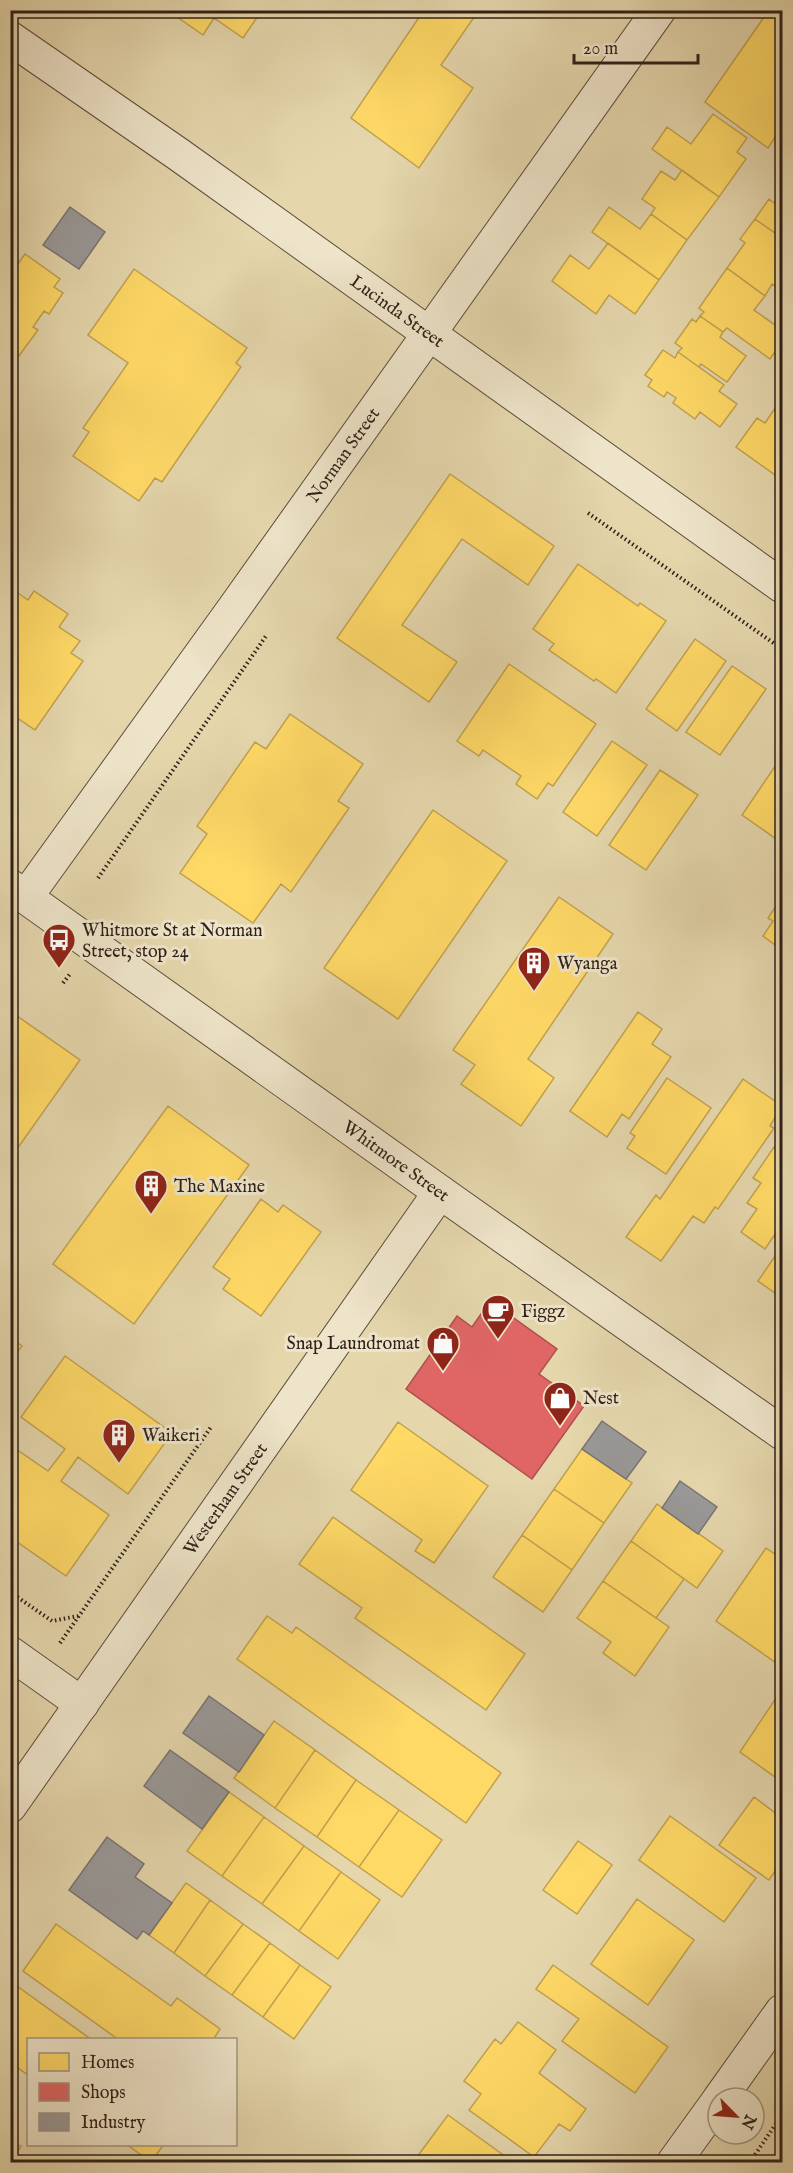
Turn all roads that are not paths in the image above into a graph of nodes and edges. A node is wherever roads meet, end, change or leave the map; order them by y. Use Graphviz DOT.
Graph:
graph roads {
  1 [pos="659,10"];
  2 [pos="10,38"];
  3 [pos="430,333"];
  4 [pos="783,586"];
  5 [pos="18,891"];
  6 [pos="440,1192"];
  7 [pos="783,1433"];
  8 [pos="10,1653"];
  9 [pos="82,1704"];
  10 [pos="10,1806"];
  11 [pos="783,2011"];
  12 [pos="729,2086"];
  13 [pos="706,2118"];
  14 [pos="674,2163"];
  1 -- 3 [label="street, Norman Street"];
  2 -- 3 [label="street, Lucinda Street"];
  3 -- 4 [label="street, Lucinda Street"];
  3 -- 5 [label="street, Norman Street"];
  5 -- 6 [label="street, Whitmore Street"];
  6 -- 7 [label="street, Whitmore Street"];
  6 -- 9 [label="street, Westerham Street"];
  8 -- 9 [label="street"];
  9 -- 10 [label="street, Westerham Street"];
  11 -- 12 [label="street"];
  13 -- 14 [label="street"];
}
